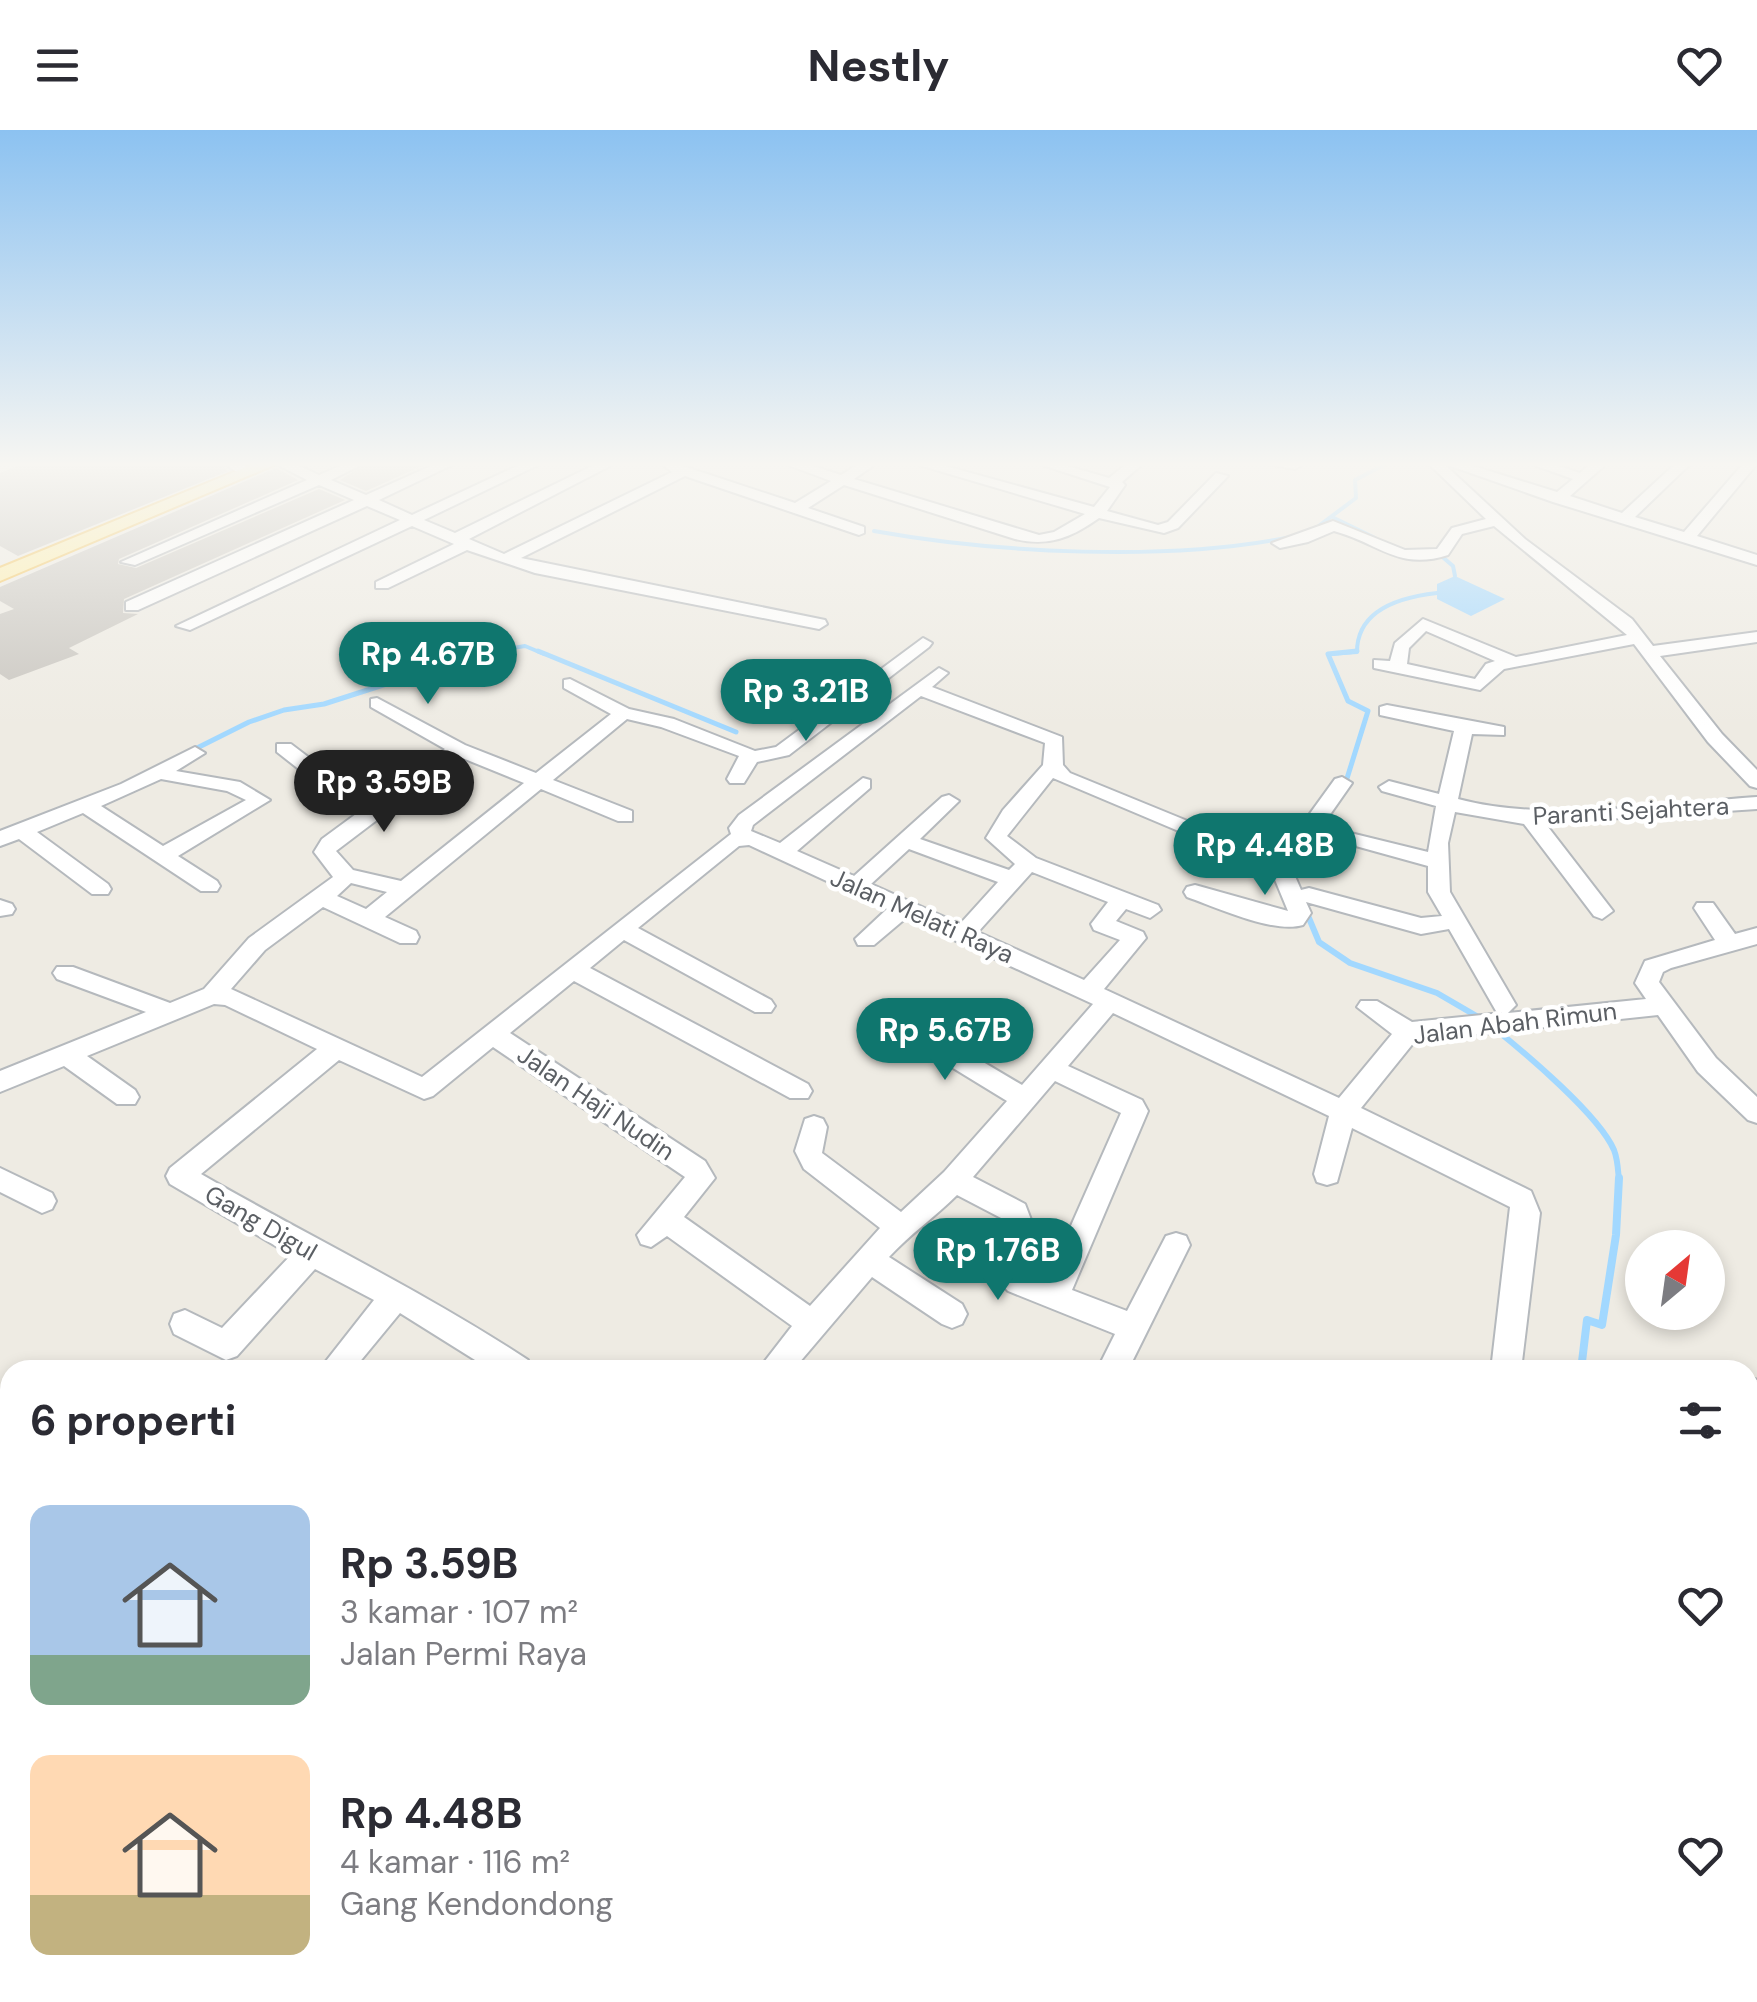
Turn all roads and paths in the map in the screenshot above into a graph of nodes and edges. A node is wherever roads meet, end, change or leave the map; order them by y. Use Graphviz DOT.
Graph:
graph roads {
  1 [pos="46,552"];
  2 [pos="147,552"];
  3 [pos="251,552"];
  4 [pos="342,552"];
  5 [pos="443,552"];
  6 [pos="486,552"];
  7 [pos="525,552"];
  8 [pos="1394,552"];
  9 [pos="1440,552"];
  10 [pos="1537,552"];
  11 [pos="1719,552"];
  12 [pos="510,560"];
  13 [pos="128,562"];
  14 [pos="1757,567"];
  15 [pos="4,570"];
  16 [pos="382,586"];
  17 [pos="132,606"];
  18 [pos="819,624"];
  19 [pos="184,626"];
  20 [pos="1753,640"];
  21 [pos="923,643"];
  22 [pos="1644,645"];
  23 [pos="1513,662"];
  24 [pos="939,673"];
  25 [pos="570,684"];
  26 [pos="920,689"];
  27 [pos="376,703"];
  28 [pos="1387,711"];
  29 [pos="623,713"];
  30 [pos="1464,728"];
  31 [pos="1497,731"];
  32 [pos="284,748"];
  33 [pos="458,749"];
  34 [pos="195,753"];
  35 [pos="750,758"];
  36 [pos="1053,766"];
  37 [pos="161,772"];
  38 [pos="737,778"];
  39 [pos="538,779"];
  40 [pos="1342,782"];
  41 [pos="1757,782"];
  42 [pos="863,784"];
  43 [pos="1389,787"];
  44 [pos="949,801"];
  45 [pos="1446,803"];
  46 [pos="1757,803"];
  47 [pos="85,805"];
  48 [pos="369,814"];
  49 [pos="625,816"];
  50 [pos="1530,818"];
  51 [pos="1324,832"];
  52 [pos="10,834"];
  53 [pos="743,837"];
  54 [pos="915,844"];
  55 [pos="782,852"];
  56 [pos="162,856"];
  57 [pos="1437,861"];
  58 [pos="1279,863"];
  59 [pos="1021,872"];
  60 [pos="346,875"];
  61 [pos="209,886"];
  62 [pos="855,887"];
  63 [pos="100,889"];
  64 [pos="404,889"];
  65 [pos="1195,892"];
  66 [pos="1309,895"];
  67 [pos="321,897"];
  68 [pos="1122,899"];
  69 [pos="1705,908"];
  70 [pos="902,909"];
  71 [pos="1150,910"];
  72 [pos="1602,911"];
  73 [pos="368,919"];
  74 [pos="1456,919"];
  75 [pos="623,930"];
  76 [pos="964,934"];
  77 [pos="1757,936"];
  78 [pos="408,937"];
  79 [pos="866,938"];
  80 [pos="1730,944"];
  81 [pos="572,969"];
  82 [pos="66,973"];
  83 [pos="212,995"];
  84 [pos="1099,996"];
  85 [pos="763,1006"];
  86 [pos="1661,1006"];
  87 [pos="1370,1007"];
  88 [pos="170,1012"];
  89 [pos="1488,1018"];
  90 [pos="895,1022"];
  91 [pos="1408,1032"];
  92 [pos="494,1034"];
  93 [pos="335,1049"];
  94 [pos="67,1055"];
  95 [pos="1052,1069"];
  96 [pos="0,1082"];
  97 [pos="799,1092"];
  98 [pos="126,1097"];
  99 [pos="1023,1098"];
  100 [pos="1344,1110"];
  101 [pos="1757,1113"];
  102 [pos="814,1127"];
  103 [pos="1327,1174"];
  104 [pos="0,1178"];
  105 [pos="954,1180"];
  106 [pos="42,1200"];
  107 [pos="899,1226"];
  108 [pos="1176,1244"];
  109 [pos="312,1252"];
  110 [pos="868,1259"];
  111 [pos="1055,1294"];
  112 [pos="396,1296"];
  113 [pos="952,1314"];
  114 [pos="810,1323"];
  115 [pos="184,1324"];
  116 [pos="1132,1327"];
  117 [pos="342,1360"];
  118 [pos="501,1360"];
  119 [pos="781,1360"];
  120 [pos="1117,1360"];
  121 [pos="1507,1360"];
  1 -- 15 [label="main road"];
  2 -- 13 [label="street"];
  3 -- 17 [label="street"];
  4 -- 19 [label="street"];
  5 -- 16 [label="street"];
  6 -- 12 [label="street"];
  7 -- 12 [label="street"];
  8 -- 9 [label="street"];
  10 -- 22 [label="street"];
  11 -- 14 [label="street"];
  12 -- 18 [label="street"];
  20 -- 22 [label="street"];
  21 -- 35 [label="street"];
  22 -- 23 [label="street"];
  22 -- 41 [label="street"];
  23 -- 23 [label="street"];
  24 -- 26 [label="street"];
  25 -- 29 [label="street"];
  26 -- 36 [label="street"];
  26 -- 53 [label="street"];
  27 -- 33 [label="street"];
  28 -- 30 [label="street"];
  29 -- 35 [label="street"];
  29 -- 39 [label="street"];
  30 -- 31 [label="street"];
  30 -- 45 [label="street"];
  32 -- 48 [label="street"];
  33 -- 39 [label="street"];
  33 -- 48 [label="street"];
  34 -- 37 [label="street"];
  35 -- 38 [label="street"];
  36 -- 58 [label="street"];
  36 -- 59 [label="street"];
  37 -- 47 [label="street"];
  37 -- 56 [label="street"];
  39 -- 49 [label="street"];
  39 -- 64 [label="street"];
  40 -- 58 [label="street"];
  42 -- 55 [label="street"];
  43 -- 45 [label="street, Paranti Sejahtera"];
  44 -- 62 [label="street"];
  45 -- 50 [label="street, Paranti Sejahtera"];
  45 -- 57 [label="street"];
  46 -- 50 [label="street, Paranti Sejahtera"];
  47 -- 52 [label="street"];
  47 -- 56 [label="street"];
  48 -- 60 [label="street"];
  50 -- 72 [label="street"];
  51 -- 57 [label="street"];
  52 -- 63 [label="street"];
  53 -- 55 [label="street, Jalan Melati Raya"];
  53 -- 75 [label="street"];
  54 -- 59 [label="street"];
  55 -- 62 [label="street, Jalan Melati Raya"];
  56 -- 61 [label="street"];
  57 -- 74 [label="street"];
  58 -- 65 [label="street"];
  59 -- 68 [label="street"];
  59 -- 76 [label="street"];
  60 -- 64 [label="street"];
  60 -- 67 [label="street"];
  62 -- 70 [label="street, Jalan Melati Raya"];
  64 -- 73 [label="street"];
  66 -- 74 [label="street"];
  67 -- 73 [label="street"];
  67 -- 83 [label="street"];
  68 -- 71 [label="street"];
  68 -- 84 [label="street"];
  69 -- 80 [label="street"];
  70 -- 76 [label="street, Jalan Melati Raya"];
  70 -- 79 [label="street"];
  73 -- 78 [label="street"];
  74 -- 89 [label="street"];
  75 -- 81 [label="street"];
  75 -- 85 [label="street"];
  76 -- 84 [label="street, Jalan Melati Raya"];
  77 -- 80 [label="street"];
  80 -- 86 [label="street"];
  81 -- 92 [label="street"];
  81 -- 97 [label="street"];
  82 -- 88 [label="street"];
  83 -- 88 [label="street"];
  83 -- 93 [label="street"];
  84 -- 95 [label="street"];
  84 -- 100 [label="street, Jalan Melati Raya"];
  86 -- 89 [label="street, Jalan Abah Rimun"];
  86 -- 101 [label="street"];
  87 -- 91 [label="street"];
  88 -- 94 [label="street"];
  89 -- 91 [label="street, Jalan Abah Rimun"];
  90 -- 99 [label="street"];
  91 -- 100 [label="street, Jalan Abah Rimun"];
  92 -- 93 [label="street"];
  92 -- 114 [label="street, Jalan Haji Nudin"];
  93 -- 109 [label="street, Gang Digul"];
  94 -- 96 [label="street"];
  94 -- 98 [label="street"];
  95 -- 99 [label="street"];
  95 -- 111 [label="street"];
  99 -- 105 [label="street"];
  100 -- 103 [label="street"];
  100 -- 121 [label="street, Jalan Melati Raya"];
  102 -- 107 [label="street"];
  104 -- 106 [label="street"];
  105 -- 107 [label="street"];
  105 -- 111 [label="street"];
  107 -- 110 [label="street"];
  108 -- 116 [label="street"];
  109 -- 112 [label="street, Gang Digul"];
  109 -- 115 [label="street"];
  110 -- 113 [label="street"];
  110 -- 114 [label="street"];
  111 -- 116 [label="street"];
  112 -- 117 [label="street"];
  112 -- 118 [label="street, Gang Digul"];
  114 -- 119 [label="street"];
  116 -- 120 [label="street"];
}
